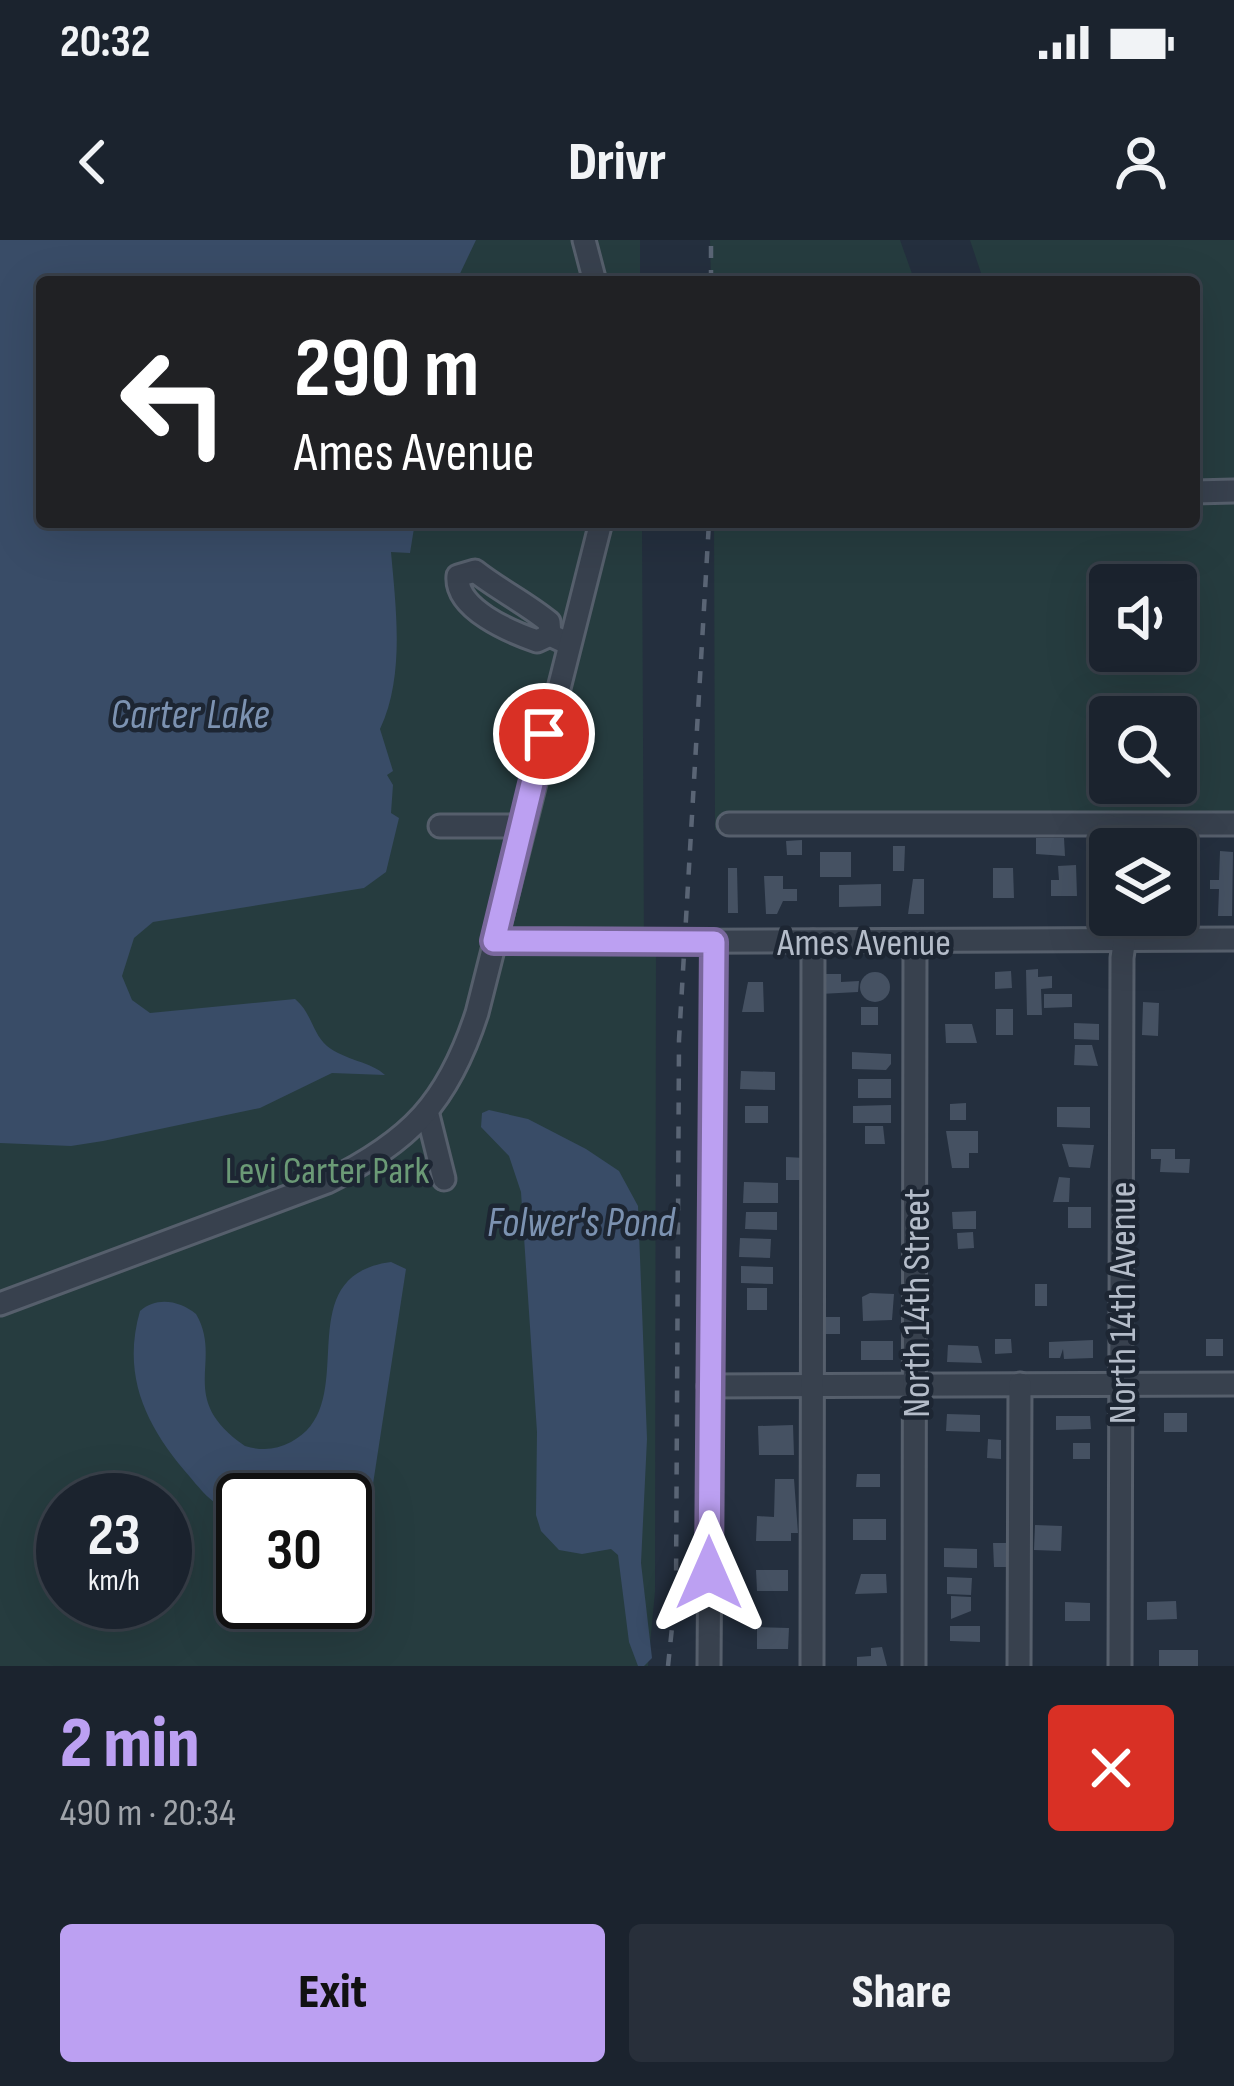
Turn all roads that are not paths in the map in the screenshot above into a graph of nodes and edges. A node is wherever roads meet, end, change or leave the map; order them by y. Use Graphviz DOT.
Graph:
graph roads {
  1 [pos="584,240"];
  2 [pos="594,276"];
  3 [pos="1234,491"];
  4 [pos="1200,492"];
  5 [pos="599,528"];
  6 [pos="458,576"];
  7 [pos="559,639"];
  8 [pos="729,824"];
  9 [pos="1234,824"];
  10 [pos="1108,825"];
  11 [pos="440,826"];
  12 [pos="522,826"];
  13 [pos="1109,828"];
  14 [pos="1125,936"];
  15 [pos="1234,939"];
  16 [pos="1125,940"];
  17 [pos="494,941"];
  18 [pos="813,941"];
  19 [pos="915,941"];
  20 [pos="714,942"];
  21 [pos="428,1115"];
  22 [pos="444,1179"];
  23 [pos="0,1304"];
  24 [pos="1020,1384"];
  25 [pos="1120,1384"];
  26 [pos="1234,1384"];
  27 [pos="810,1385"];
  28 [pos="915,1385"];
  29 [pos="709,1386"];
  30 [pos="709,1666"];
  31 [pos="812,1666"];
  32 [pos="914,1666"];
  33 [pos="1019,1666"];
  34 [pos="1120,1666"];
  1 -- 2 [label="street"];
  3 -- 4 [label="street"];
  5 -- 7 [label="street"];
  6 -- 7 [label="street"];
  7 -- 12 [label="street"];
  8 -- 10 [label="street"];
  9 -- 10 [label="street"];
  10 -- 13 [label="street"];
  11 -- 12 [label="street"];
  12 -- 17 [label="street"];
  14 -- 16 [label="street, North 14th Avenue"];
  15 -- 16 [label="street, Ames Avenue"];
  16 -- 19 [label="street, Ames Avenue"];
  16 -- 25 [label="street, North 14th Avenue"];
  17 -- 20 [label="street, Ames Avenue"];
  17 -- 21 [label="street"];
  18 -- 19 [label="street, Ames Avenue"];
  18 -- 20 [label="street, Ames Avenue"];
  18 -- 27 [label="street"];
  19 -- 28 [label="street, North 14th Street"];
  20 -- 29 [label="street"];
  21 -- 22 [label="street"];
  21 -- 23 [label="street"];
  24 -- 25 [label="street"];
  24 -- 28 [label="street"];
  24 -- 33 [label="street"];
  25 -- 26 [label="street"];
  25 -- 34 [label="street, North 14th Avenue"];
  27 -- 28 [label="street"];
  27 -- 29 [label="street"];
  27 -- 31 [label="street"];
  28 -- 32 [label="street, North 14th Street"];
  29 -- 30 [label="street"];
}
